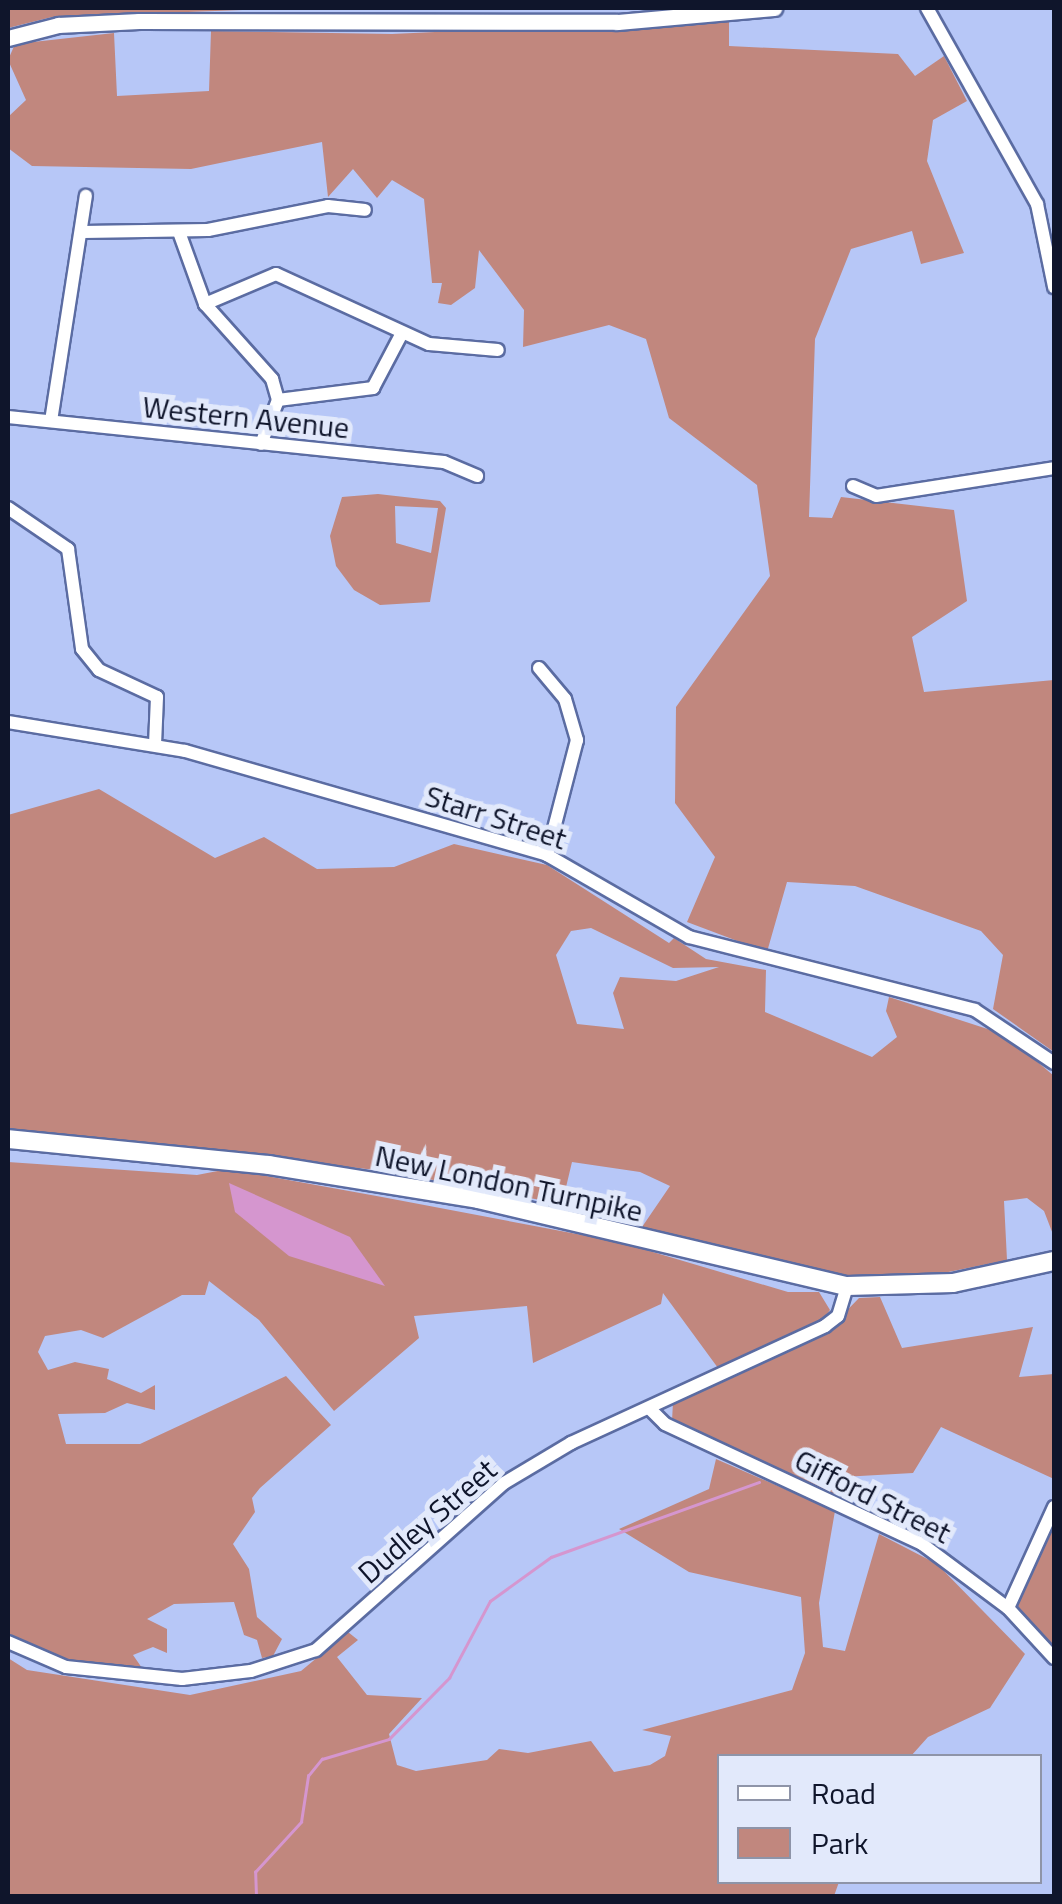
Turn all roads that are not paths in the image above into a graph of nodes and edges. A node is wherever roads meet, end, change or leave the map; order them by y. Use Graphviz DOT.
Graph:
graph roads {
  1 [pos="774,8"];
  2 [pos="928,8"];
  3 [pos="733,9"];
  4 [pos="333,14"];
  5 [pos="616,15"];
  6 [pos="8,38"];
  7 [pos="86,196"];
  8 [pos="365,210"];
  9 [pos="83,232"];
  10 [pos="180,232"];
  11 [pos="1054,287"];
  12 [pos="205,304"];
  13 [pos="402,333"];
  14 [pos="498,350"];
  15 [pos="278,400"];
  16 [pos="8,417"];
  17 [pos="51,422"];
  18 [pos="261,444"];
  19 [pos="1054,468"];
  20 [pos="477,476"];
  21 [pos="853,486"];
  22 [pos="8,508"];
  23 [pos="539,668"];
  24 [pos="8,722"];
  25 [pos="155,744"];
  26 [pos="546,855"];
  27 [pos="1054,1063"];
  28 [pos="8,1139"];
  29 [pos="1054,1261"];
  30 [pos="847,1286"];
  31 [pos="650,1409"];
  32 [pos="1054,1508"];
  33 [pos="1008,1608"];
  34 [pos="8,1642"];
  35 [pos="1054,1658"];
  1 -- 3 [label="street"];
  2 -- 11 [label="street"];
  3 -- 5 [label="street"];
  4 -- 5 [label="street"];
  4 -- 6 [label="street"];
  7 -- 9 [label="street"];
  8 -- 10 [label="street"];
  9 -- 10 [label="street"];
  9 -- 17 [label="street"];
  10 -- 12 [label="street"];
  12 -- 13 [label="street"];
  12 -- 15 [label="street"];
  13 -- 14 [label="street"];
  13 -- 15 [label="street"];
  15 -- 18 [label="street"];
  16 -- 17 [label="street, Western Avenue"];
  17 -- 18 [label="street, Western Avenue"];
  18 -- 20 [label="street, Western Avenue"];
  19 -- 21 [label="street"];
  22 -- 25 [label="street"];
  23 -- 26 [label="street"];
  24 -- 25 [label="street, Starr Street"];
  25 -- 26 [label="street, Starr Street"];
  26 -- 27 [label="street, Starr Street"];
  28 -- 30 [label="main road, New London Turnpike"];
  29 -- 30 [label="main road, New London Turnpike"];
  30 -- 31 [label="street, Dudley Street"];
  31 -- 33 [label="street, Gifford Street"];
  31 -- 34 [label="street, Dudley Street"];
  32 -- 33 [label="street"];
  33 -- 35 [label="street, Gifford Street"];
}
